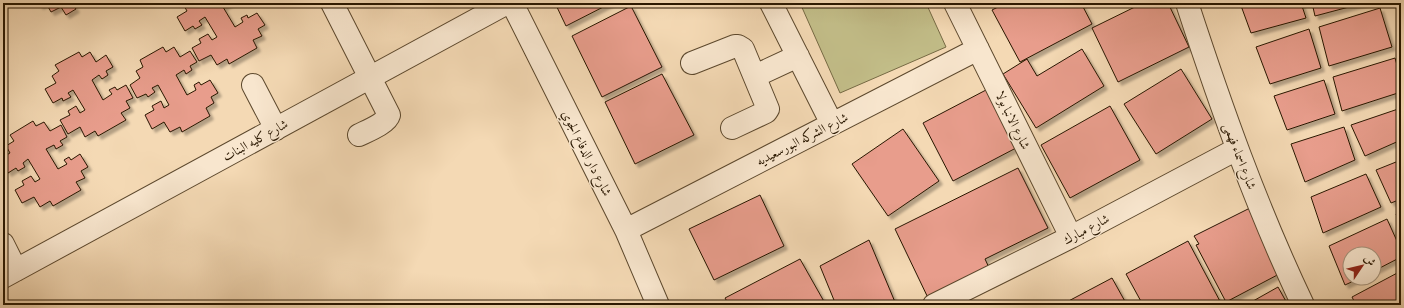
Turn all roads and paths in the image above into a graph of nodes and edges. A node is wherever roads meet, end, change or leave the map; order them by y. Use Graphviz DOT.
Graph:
graph roads {
  1 [pos="332,3"];
  2 [pos="506,3"];
  3 [pos="512,3"];
  4 [pos="771,3"];
  5 [pos="955,3"];
  6 [pos="1187,3"];
  7 [pos="978,50"];
  8 [pos="798,56"];
  9 [pos="692,63"];
  10 [pos="755,76"];
  11 [pos="370,78"];
  12 [pos="253,85"];
  13 [pos="832,124"];
  14 [pos="732,128"];
  15 [pos="276,129"];
  16 [pos="359,135"];
  17 [pos="1236,148"];
  18 [pos="626,230"];
  19 [pos="1072,237"];
  20 [pos="3,244"];
  21 [pos="10,274"];
  22 [pos="656,304"];
  23 [pos="934,305"];
  24 [pos="1303,305"];
  1 -- 11 [label="street"];
  2 -- 11 [label="street, شارع كليه البنات"];
  3 -- 18 [label="street, شارع دار الدفاع الجوي"];
  4 -- 8 [label="street"];
  5 -- 7 [label="street, شارع الانبا بولا"];
  6 -- 17 [label="street, شارع اسماء فهمى"];
  7 -- 13 [label="street, شارع الشركه البورسعيديه"];
  7 -- 19 [label="street, شارع الانبا بولا"];
  8 -- 10 [label="street"];
  8 -- 13 [label="street"];
  9 -- 10 [label="street"];
  10 -- 14 [label="street"];
  11 -- 15 [label="street, شارع كليه البنات"];
  11 -- 16 [label="street"];
  12 -- 15 [label="street"];
  13 -- 18 [label="street, شارع الشركه البورسعيديه"];
  15 -- 21 [label="street, شارع كليه البنات"];
  17 -- 19 [label="street, شارع مبارك"];
  17 -- 24 [label="street, شارع اسماء فهمى"];
  18 -- 22 [label="street, شارع دار الدفاع الجوي"];
  19 -- 23 [label="street, شارع مبارك"];
  20 -- 21 [label="street"];
}
